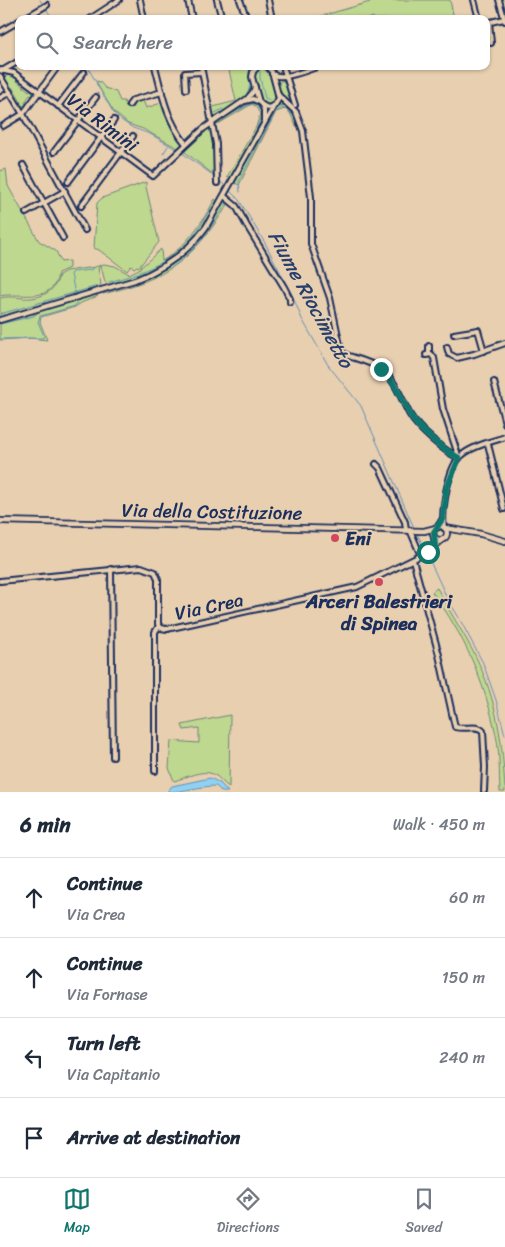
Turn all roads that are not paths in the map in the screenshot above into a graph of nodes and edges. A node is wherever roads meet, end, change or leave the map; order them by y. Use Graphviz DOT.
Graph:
graph roads {
  1 [pos="119,0"];
  2 [pos="140,0"];
  3 [pos="188,0"];
  4 [pos="216,0"];
  5 [pos="240,0"];
  6 [pos="268,0"];
  7 [pos="474,0"];
  8 [pos="498,0"];
  9 [pos="46,5"];
  10 [pos="30,15"];
  11 [pos="96,15"];
  12 [pos="143,15"];
  13 [pos="191,15"];
  14 [pos="221,15"];
  15 [pos="246,15"];
  16 [pos="271,15"];
  17 [pos="478,15"];
  18 [pos="505,20"];
  19 [pos="15,23"];
  20 [pos="490,23"];
  21 [pos="0,32"];
  22 [pos="490,36"];
  23 [pos="491,43"];
  24 [pos="15,64"];
  25 [pos="12,66"];
  26 [pos="1,70"];
  27 [pos="55,70"];
  28 [pos="156,70"];
  29 [pos="254,70"];
  30 [pos="270,70"];
  31 [pos="283,70"];
  32 [pos="307,70"];
  33 [pos="84,72"];
  34 [pos="202,72"];
  35 [pos="12,73"];
  36 [pos="272,74"];
  37 [pos="284,77"];
  38 [pos="2,79"];
  39 [pos="275,84"];
  40 [pos="255,87"];
  41 [pos="34,88"];
  42 [pos="186,90"];
  43 [pos="10,92"];
  44 [pos="39,92"];
  45 [pos="162,92"];
  46 [pos="278,95"];
  47 [pos="96,96"];
  48 [pos="34,97"];
  49 [pos="0,98"];
  50 [pos="243,102"];
  51 [pos="261,103"];
  52 [pos="17,104"];
  53 [pos="129,105"];
  54 [pos="274,105"];
  55 [pos="295,105"];
  56 [pos="28,106"];
  57 [pos="58,106"];
  58 [pos="289,106"];
  59 [pos="23,114"];
  60 [pos="78,120"];
  61 [pos="114,120"];
  62 [pos="212,122"];
  63 [pos="263,124"];
  64 [pos="3,126"];
  65 [pos="133,136"];
  66 [pos="101,138"];
  67 [pos="186,144"];
  68 [pos="54,152"];
  69 [pos="120,152"];
  70 [pos="23,166"];
  71 [pos="68,182"];
  72 [pos="216,183"];
  73 [pos="65,191"];
  74 [pos="225,194"];
  75 [pos="44,203"];
  76 [pos="81,206"];
  77 [pos="26,213"];
  78 [pos="85,230"];
  79 [pos="63,238"];
  80 [pos="290,302"];
  81 [pos="0,320"];
  82 [pos="454,334"];
  83 [pos="505,343"];
  84 [pos="429,346"];
  85 [pos="447,347"];
  86 [pos="484,351"];
  87 [pos="494,382"];
  88 [pos="505,423"];
  89 [pos="505,437"];
  90 [pos="488,444"];
  91 [pos="459,458"];
  92 [pos="376,464"];
  93 [pos="504,509"];
  94 [pos="443,518"];
  95 [pos="0,521"];
  96 [pos="437,527"];
  97 [pos="444,528"];
  98 [pos="410,530"];
  99 [pos="422,530"];
  100 [pos="458,532"];
  101 [pos="434,536"];
  102 [pos="444,539"];
  103 [pos="505,541"];
  104 [pos="435,546"];
  105 [pos="422,556"];
  106 [pos="413,560"];
  107 [pos="111,570"];
  108 [pos="0,581"];
  109 [pos="159,626"];
  110 [pos="113,757"];
  111 [pos="154,771"];
  112 [pos="484,791"];
  1 -- 11 [label="street"];
  2 -- 12 [label="street"];
  3 -- 13 [label="street"];
  4 -- 14 [label="street"];
  5 -- 15 [label="street"];
  6 -- 16 [label="street"];
  7 -- 17 [label="street"];
  8 -- 18 [label="street"];
  9 -- 10 [label="street"];
  18 -- 20 [label="street"];
  19 -- 21 [label="street"];
  22 -- 23 [label="street"];
  24 -- 25 [label="street"];
  25 -- 26 [label="street"];
  25 -- 35 [label="street"];
  26 -- 35 [label="street, Via Rimini"];
  26 -- 38 [label="street"];
  27 -- 44 [label="street"];
  28 -- 45 [label="street"];
  29 -- 40 [label="street"];
  30 -- 36 [label="street"];
  31 -- 37 [label="street"];
  32 -- 37 [label="street"];
  33 -- 57 [label="street"];
  34 -- 42 [label="street"];
  34 -- 62 [label="street"];
  35 -- 38 [label="street"];
  35 -- 41 [label="street, Via Rimini"];
  36 -- 37 [label="street"];
  36 -- 39 [label="street"];
  37 -- 39 [label="street"];
  37 -- 55 [label="street"];
  38 -- 43 [label="street"];
  39 -- 46 [label="street"];
  40 -- 50 [label="street"];
  40 -- 51 [label="street"];
  41 -- 44 [label="street, Via Rimini"];
  41 -- 48 [label="street"];
  43 -- 49 [label="street"];
  43 -- 52 [label="street"];
  44 -- 48 [label="street"];
  44 -- 57 [label="street, Via Rimini"];
  45 -- 53 [label="street"];
  45 -- 67 [label="street"];
  46 -- 54 [label="street"];
  46 -- 58 [label="street"];
  47 -- 60 [label="street"];
  48 -- 56 [label="street"];
  50 -- 51 [label="street"];
  50 -- 62 [label="street"];
  51 -- 54 [label="street"];
  51 -- 63 [label="street"];
  52 -- 56 [label="street"];
  52 -- 59 [label="street"];
  54 -- 58 [label="street"];
  54 -- 63 [label="street"];
  56 -- 59 [label="street"];
  57 -- 60 [label="street, Via Rimini"];
  58 -- 91 [label="street"];
  59 -- 64 [label="street"];
  59 -- 73 [label="street"];
  60 -- 66 [label="street, Via Rimini"];
  60 -- 68 [label="street"];
  61 -- 66 [label="street"];
  62 -- 67 [label="street"];
  62 -- 72 [label="street"];
  63 -- 74 [label="street"];
  65 -- 69 [label="street"];
  66 -- 69 [label="street, Via Rimini"];
  66 -- 71 [label="street"];
  67 -- 69 [label="street, Via Rimini"];
  69 -- 76 [label="street"];
  70 -- 75 [label="street"];
  73 -- 75 [label="street"];
  73 -- 78 [label="street"];
  74 -- 80 [label="street"];
  74 -- 81 [label="street"];
  75 -- 77 [label="street"];
  75 -- 79 [label="street"];
  82 -- 86 [label="street"];
  83 -- 86 [label="street"];
  84 -- 91 [label="street"];
  85 -- 86 [label="street"];
  87 -- 88 [label="street"];
  89 -- 90 [label="street"];
  90 -- 91 [label="street"];
  90 -- 93 [label="street"];
  91 -- 94 [label="street"];
  92 -- 98 [label="street"];
  94 -- 96 [label="street"];
  94 -- 97 [label="street"];
  95 -- 98 [label="main road, Via della Costituzione"];
  96 -- 97 [label="main road"];
  96 -- 99 [label="main road, Via della Costituzione"];
  96 -- 101 [label="main road"];
  97 -- 100 [label="main road"];
  97 -- 102 [label="main road"];
  98 -- 99 [label="main road, Via della Costituzione"];
  98 -- 105 [label="street"];
  99 -- 101 [label="main road, Via della Costituzione"];
  100 -- 102 [label="main road"];
  100 -- 103 [label="main road"];
  101 -- 102 [label="main road"];
  101 -- 104 [label="street"];
  102 -- 104 [label="street, Via Crea"];
  104 -- 105 [label="street, Via Crea"];
  105 -- 106 [label="street, Via Crea"];
  106 -- 109 [label="street, Via Crea"];
  106 -- 112 [label="street"];
  107 -- 108 [label="street, Via Crea"];
  107 -- 109 [label="street, Via Crea"];
  107 -- 110 [label="street"];
  109 -- 111 [label="street"];
}
